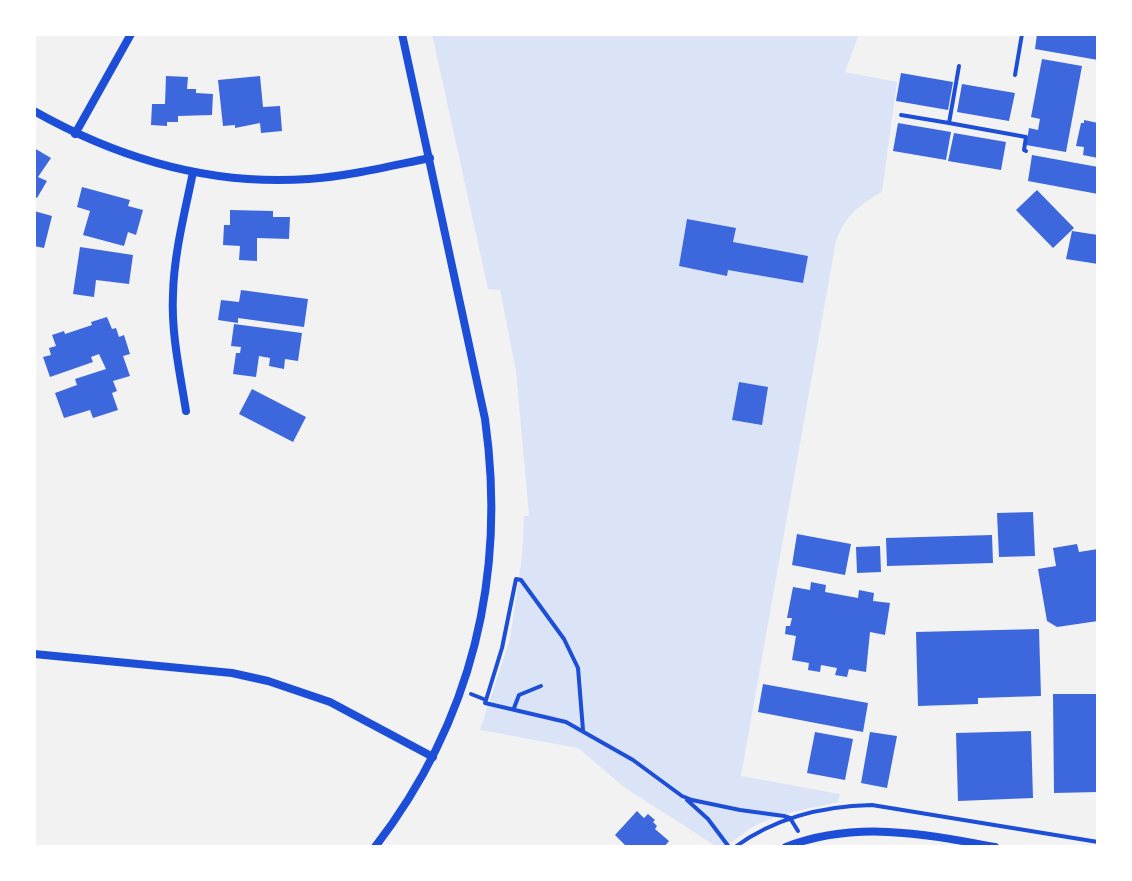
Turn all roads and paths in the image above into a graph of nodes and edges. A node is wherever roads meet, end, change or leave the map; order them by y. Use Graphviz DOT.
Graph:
graph roads {
  1 [pos="131,34"];
  2 [pos="402,34"];
  3 [pos="1022,34"];
  4 [pos="959,66"];
  5 [pos="1015,75"];
  6 [pos="34,111"];
  7 [pos="901,115"];
  8 [pos="949,123"];
  9 [pos="75,134"];
  10 [pos="1026,151"];
  11 [pos="430,158"];
  12 [pos="193,172"];
  13 [pos="186,411"];
  14 [pos="34,654"];
  15 [pos="541,686"];
  16 [pos="461,691"];
  17 [pos="486,700"];
  18 [pos="514,708"];
  19 [pos="583,730"];
  20 [pos="433,757"];
  21 [pos="682,796"];
  22 [pos="802,841"];
  23 [pos="375,847"];
  24 [pos="729,847"];
  25 [pos="786,847"];
  26 [pos="995,847"];
  1 -- 9 [label="street"];
  2 -- 11 [label="street"];
  3 -- 5 [label="path"];
  4 -- 8 [label="path"];
  6 -- 9 [label="street"];
  7 -- 8 [label="path"];
  8 -- 10 [label="path"];
  9 -- 12 [label="street"];
  11 -- 12 [label="street"];
  11 -- 16 [label="street"];
  12 -- 13 [label="street"];
  14 -- 20 [label="street"];
  15 -- 18 [label="path"];
  16 -- 17 [label="path"];
  16 -- 20 [label="street"];
  17 -- 18 [label="path"];
  17 -- 19 [label="path"];
  18 -- 19 [label="path"];
  19 -- 21 [label="path"];
  20 -- 23 [label="street"];
  21 -- 22 [label="path"];
  21 -- 24 [label="path"];
  22 -- 25 [label="street"];
  22 -- 26 [label="street"];
}
